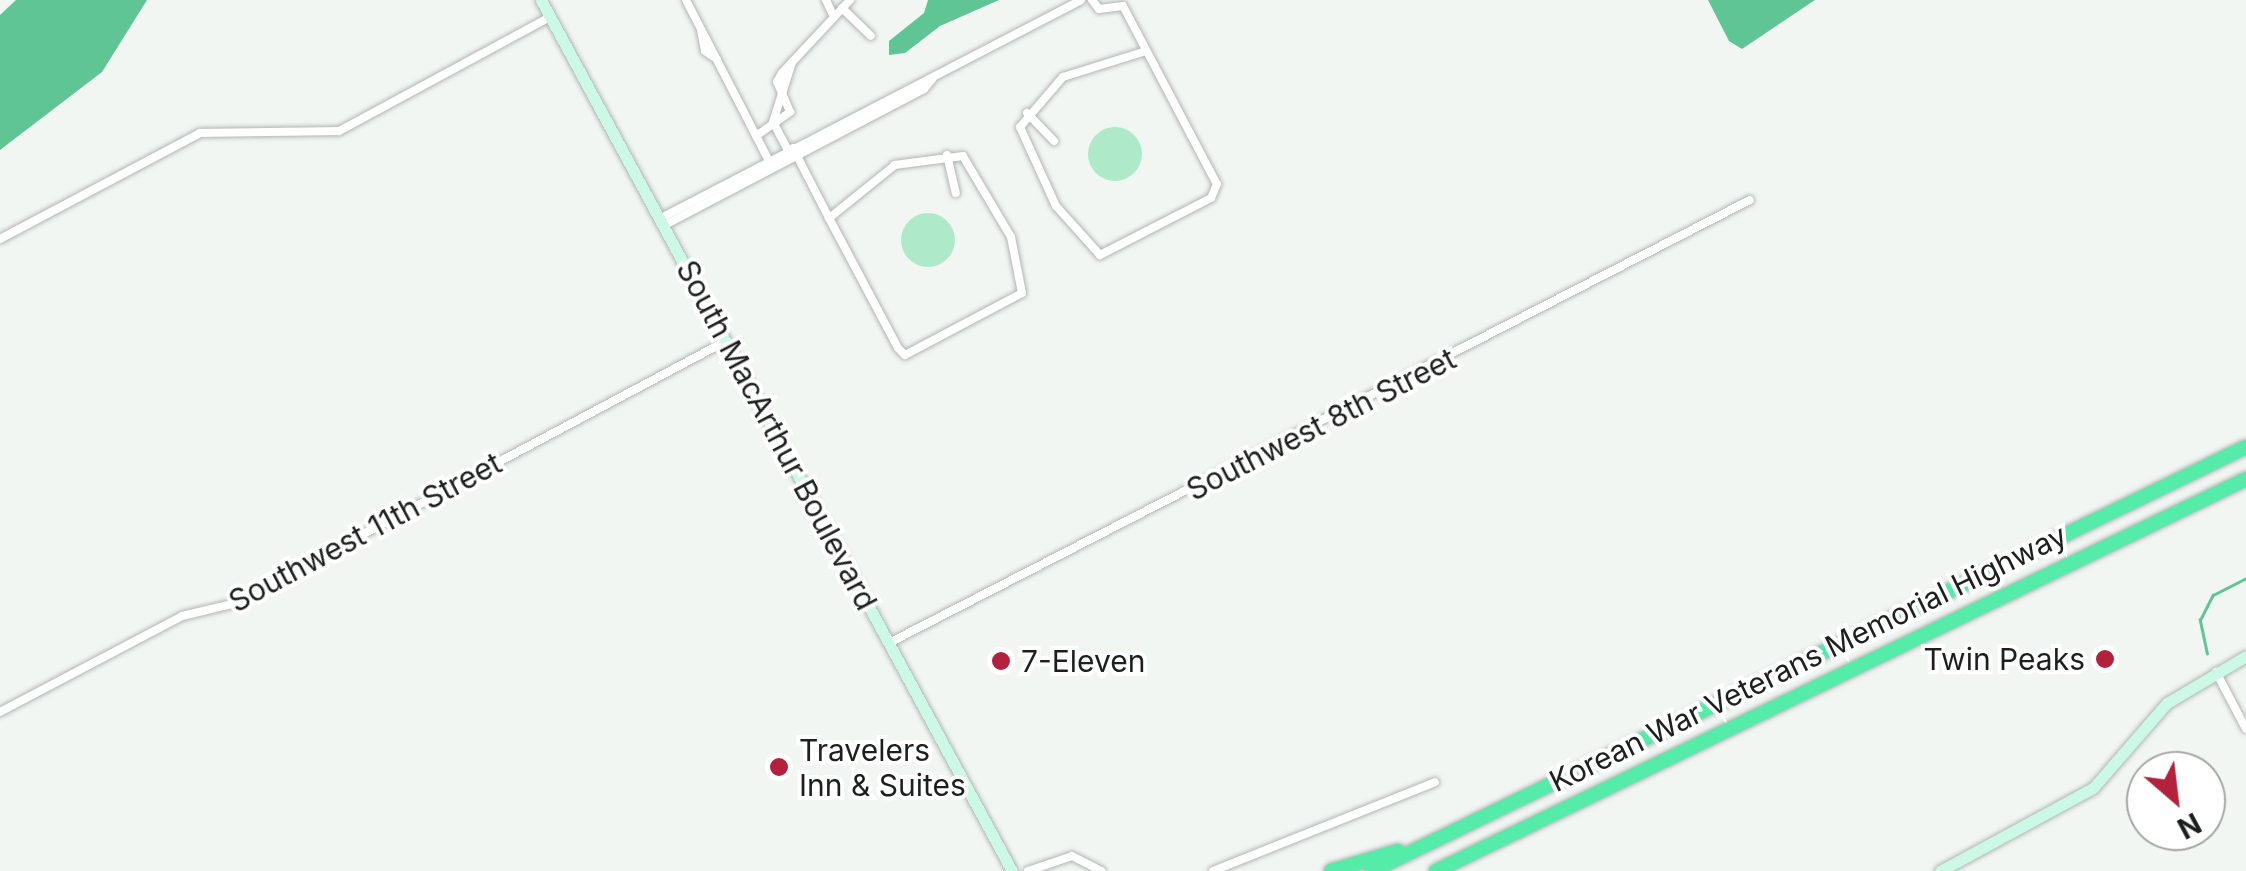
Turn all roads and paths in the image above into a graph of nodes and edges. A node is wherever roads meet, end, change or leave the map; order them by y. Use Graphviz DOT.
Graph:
graph roads {
  1 [pos="542,0"];
  2 [pos="686,0"];
  3 [pos="826,0"];
  4 [pos="850,0"];
  5 [pos="1081,0"];
  6 [pos="1092,0"];
  7 [pos="842,8"];
  8 [pos="834,16"];
  9 [pos="550,17"];
  10 [pos="871,36"];
  11 [pos="1146,51"];
  12 [pos="781,93"];
  13 [pos="1027,113"];
  14 [pos="775,126"];
  15 [pos="756,136"];
  16 [pos="1054,141"];
  17 [pos="792,153"];
  18 [pos="947,155"];
  19 [pos="769,160"];
  20 [pos="956,193"];
  21 [pos="1750,200"];
  22 [pos="828,218"];
  23 [pos="661,222"];
  24 [pos="0,239"];
  25 [pos="726,341"];
  26 [pos="2246,448"];
  27 [pos="2246,479"];
  28 [pos="889,643"];
  29 [pos="2246,656"];
  30 [pos="2216,672"];
  31 [pos="0,712"];
  32 [pos="2246,729"];
  33 [pos="1435,782"];
  34 [pos="1423,844"];
  35 [pos="1439,870"];
  36 [pos="1012,871"];
  37 [pos="1028,871"];
  38 [pos="1100,871"];
  39 [pos="1213,871"];
  40 [pos="1331,871"];
  41 [pos="1372,871"];
  42 [pos="1940,871"];
  1 -- 9 [label="main road, South MacArthur Boulevard"];
  2 -- 15 [label="street"];
  3 -- 8 [label="street"];
  4 -- 7 [label="street"];
  5 -- 17 [label="street"];
  6 -- 11 [label="street"];
  7 -- 8 [label="street"];
  7 -- 10 [label="street"];
  8 -- 12 [label="street"];
  9 -- 23 [label="main road, South MacArthur Boulevard"];
  9 -- 24 [label="street"];
  11 -- 13 [label="street"];
  11 -- 13 [label="street"];
  12 -- 14 [label="street"];
  12 -- 14 [label="street"];
  13 -- 16 [label="street"];
  14 -- 15 [label="street"];
  14 -- 17 [label="street"];
  15 -- 19 [label="street"];
  17 -- 19 [label="street"];
  17 -- 22 [label="street"];
  17 -- 23 [label="street"];
  18 -- 20 [label="street"];
  18 -- 22 [label="street"];
  18 -- 22 [label="street"];
  19 -- 23 [label="street"];
  21 -- 28 [label="street, Southwest 8th Street"];
  23 -- 25 [label="main road, South MacArthur Boulevard"];
  25 -- 28 [label="main road, South MacArthur Boulevard"];
  25 -- 31 [label="street, Southwest 11th Street"];
  26 -- 34 [label="highway, Korean War Veterans Memorial Highway"];
  27 -- 35 [label="highway, Korean War Veterans Memorial Highway"];
  28 -- 36 [label="main road, South MacArthur Boulevard"];
  29 -- 30 [label="main road"];
  30 -- 32 [label="street"];
  30 -- 42 [label="main road"];
  33 -- 39 [label="street"];
  34 -- 40 [label="highway"];
  34 -- 41 [label="highway, Korean War Veterans Memorial Highway"];
  37 -- 38 [label="street"];
}
